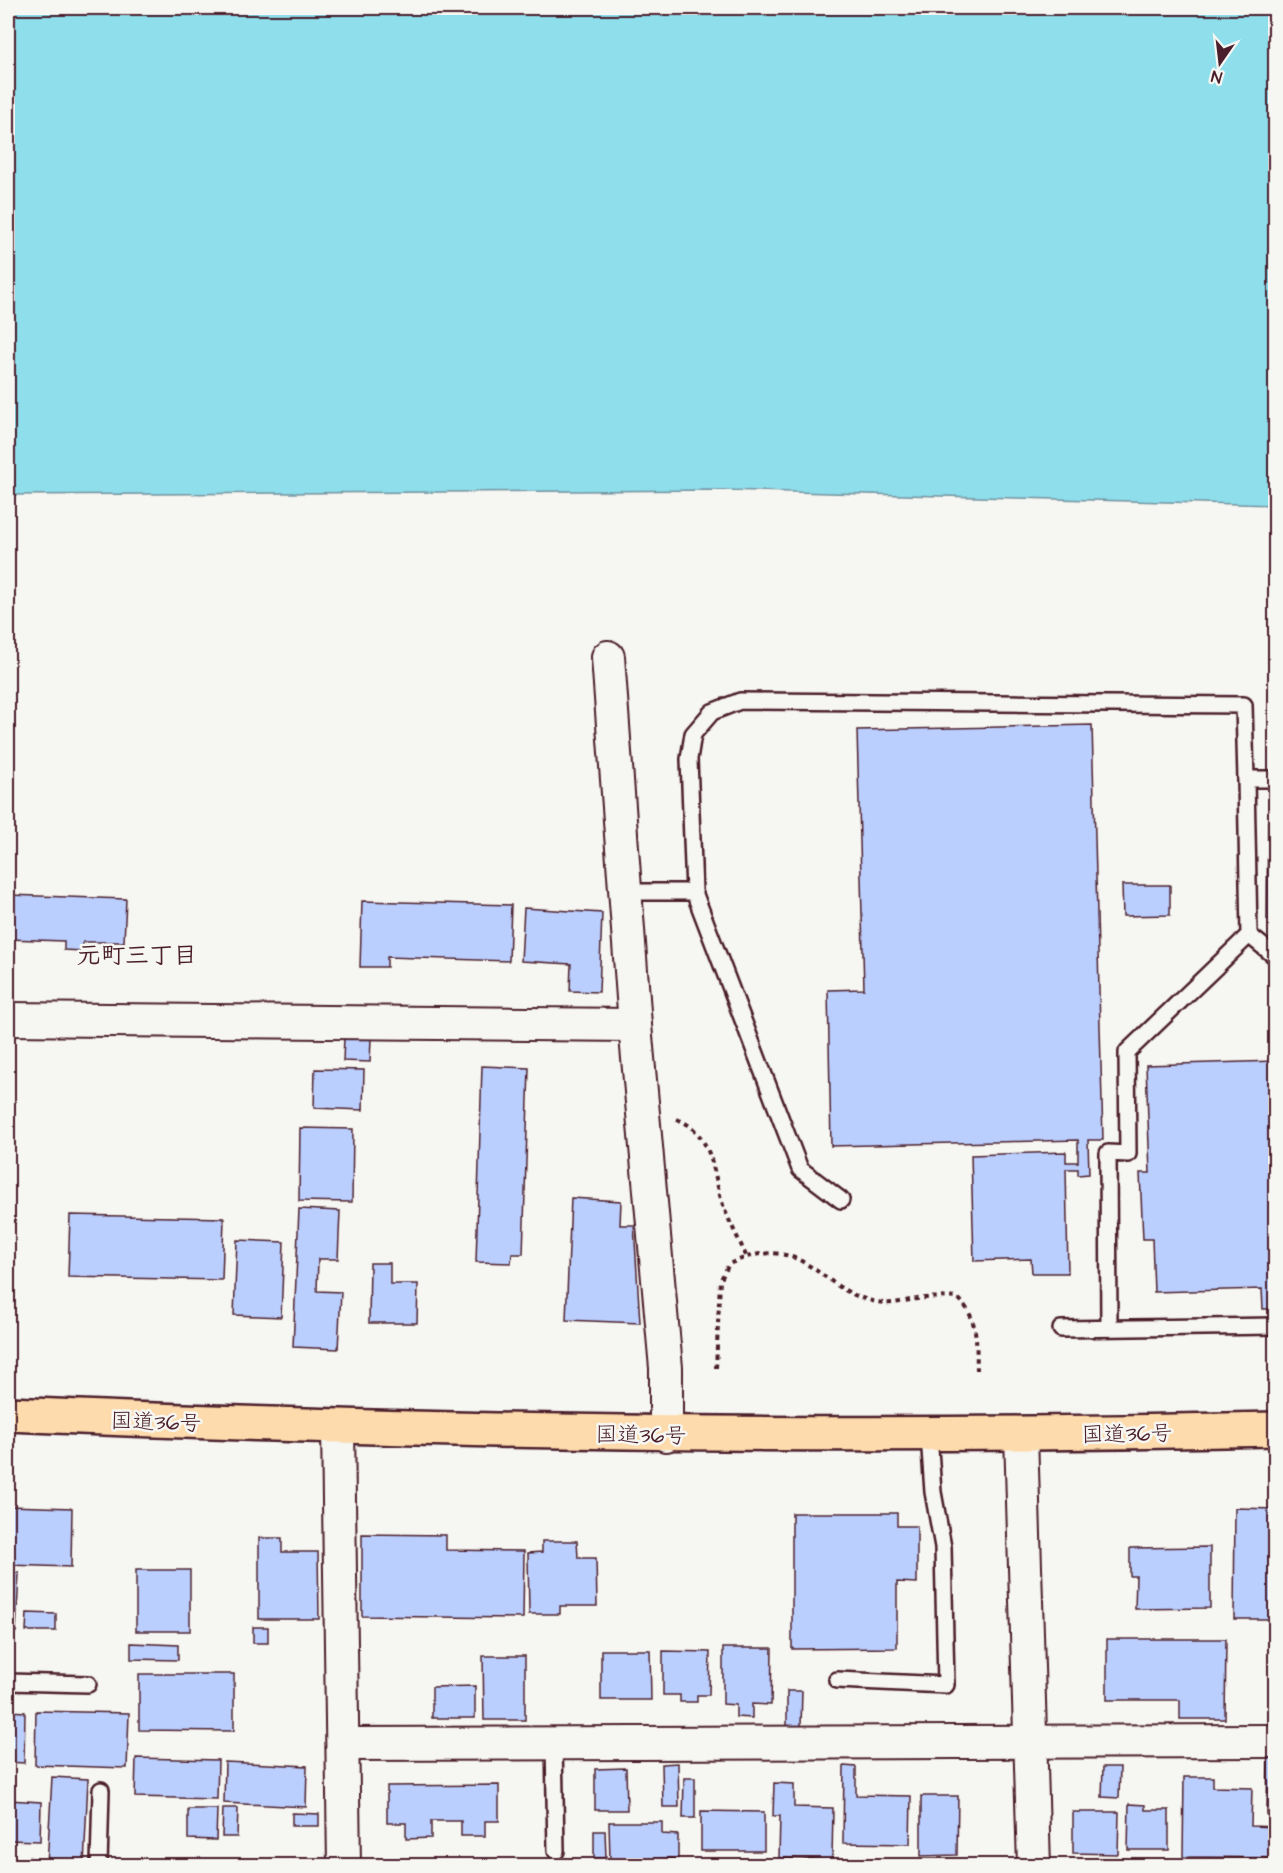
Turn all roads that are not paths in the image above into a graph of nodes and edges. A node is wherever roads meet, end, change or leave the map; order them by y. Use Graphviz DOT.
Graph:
graph roads {
  1 [pos="608,657"];
  2 [pos="1246,779"];
  3 [pos="1275,779"];
  4 [pos="625,892"];
  5 [pos="694,892"];
  6 [pos="1249,934"];
  7 [pos="1275,957"];
  8 [pos="8,1019"];
  9 [pos="636,1025"];
  10 [pos="841,1200"];
  11 [pos="1275,1326"];
  12 [pos="1109,1328"];
  13 [pos="1061,1329"];
  14 [pos="8,1414"];
  15 [pos="339,1427"];
  16 [pos="1275,1429"];
  17 [pos="666,1435"];
  18 [pos="929,1435"];
  19 [pos="1021,1435"];
  20 [pos="837,1680"];
  21 [pos="8,1682"];
  22 [pos="88,1684"];
  23 [pos="1275,1741"];
  24 [pos="1029,1742"];
  25 [pos="554,1743"];
  26 [pos="343,1744"];
  27 [pos="101,1790"];
  28 [pos="555,1851"];
  29 [pos="99,1866"];
  30 [pos="344,1866"];
  31 [pos="1034,1866"];
  1 -- 4 [label="street"];
  2 -- 3 [label="lane"];
  2 -- 5 [label="lane"];
  2 -- 6 [label="lane"];
  4 -- 5 [label="lane"];
  4 -- 9 [label="street"];
  5 -- 10 [label="lane"];
  6 -- 7 [label="lane"];
  6 -- 12 [label="lane"];
  8 -- 9 [label="street"];
  9 -- 17 [label="street"];
  11 -- 12 [label="lane"];
  12 -- 13 [label="lane"];
  14 -- 15 [label="highway, 国道36号"];
  15 -- 17 [label="highway, 国道36号"];
  15 -- 26 [label="street"];
  16 -- 19 [label="highway, 国道36号"];
  17 -- 18 [label="highway, 国道36号"];
  18 -- 19 [label="highway, 国道36号"];
  18 -- 20 [label="lane"];
  19 -- 24 [label="street"];
  21 -- 22 [label="lane"];
  23 -- 24 [label="street"];
  24 -- 25 [label="street"];
  24 -- 31 [label="street"];
  25 -- 26 [label="street"];
  25 -- 28 [label="lane"];
  26 -- 30 [label="street"];
  27 -- 29 [label="lane"];
}
